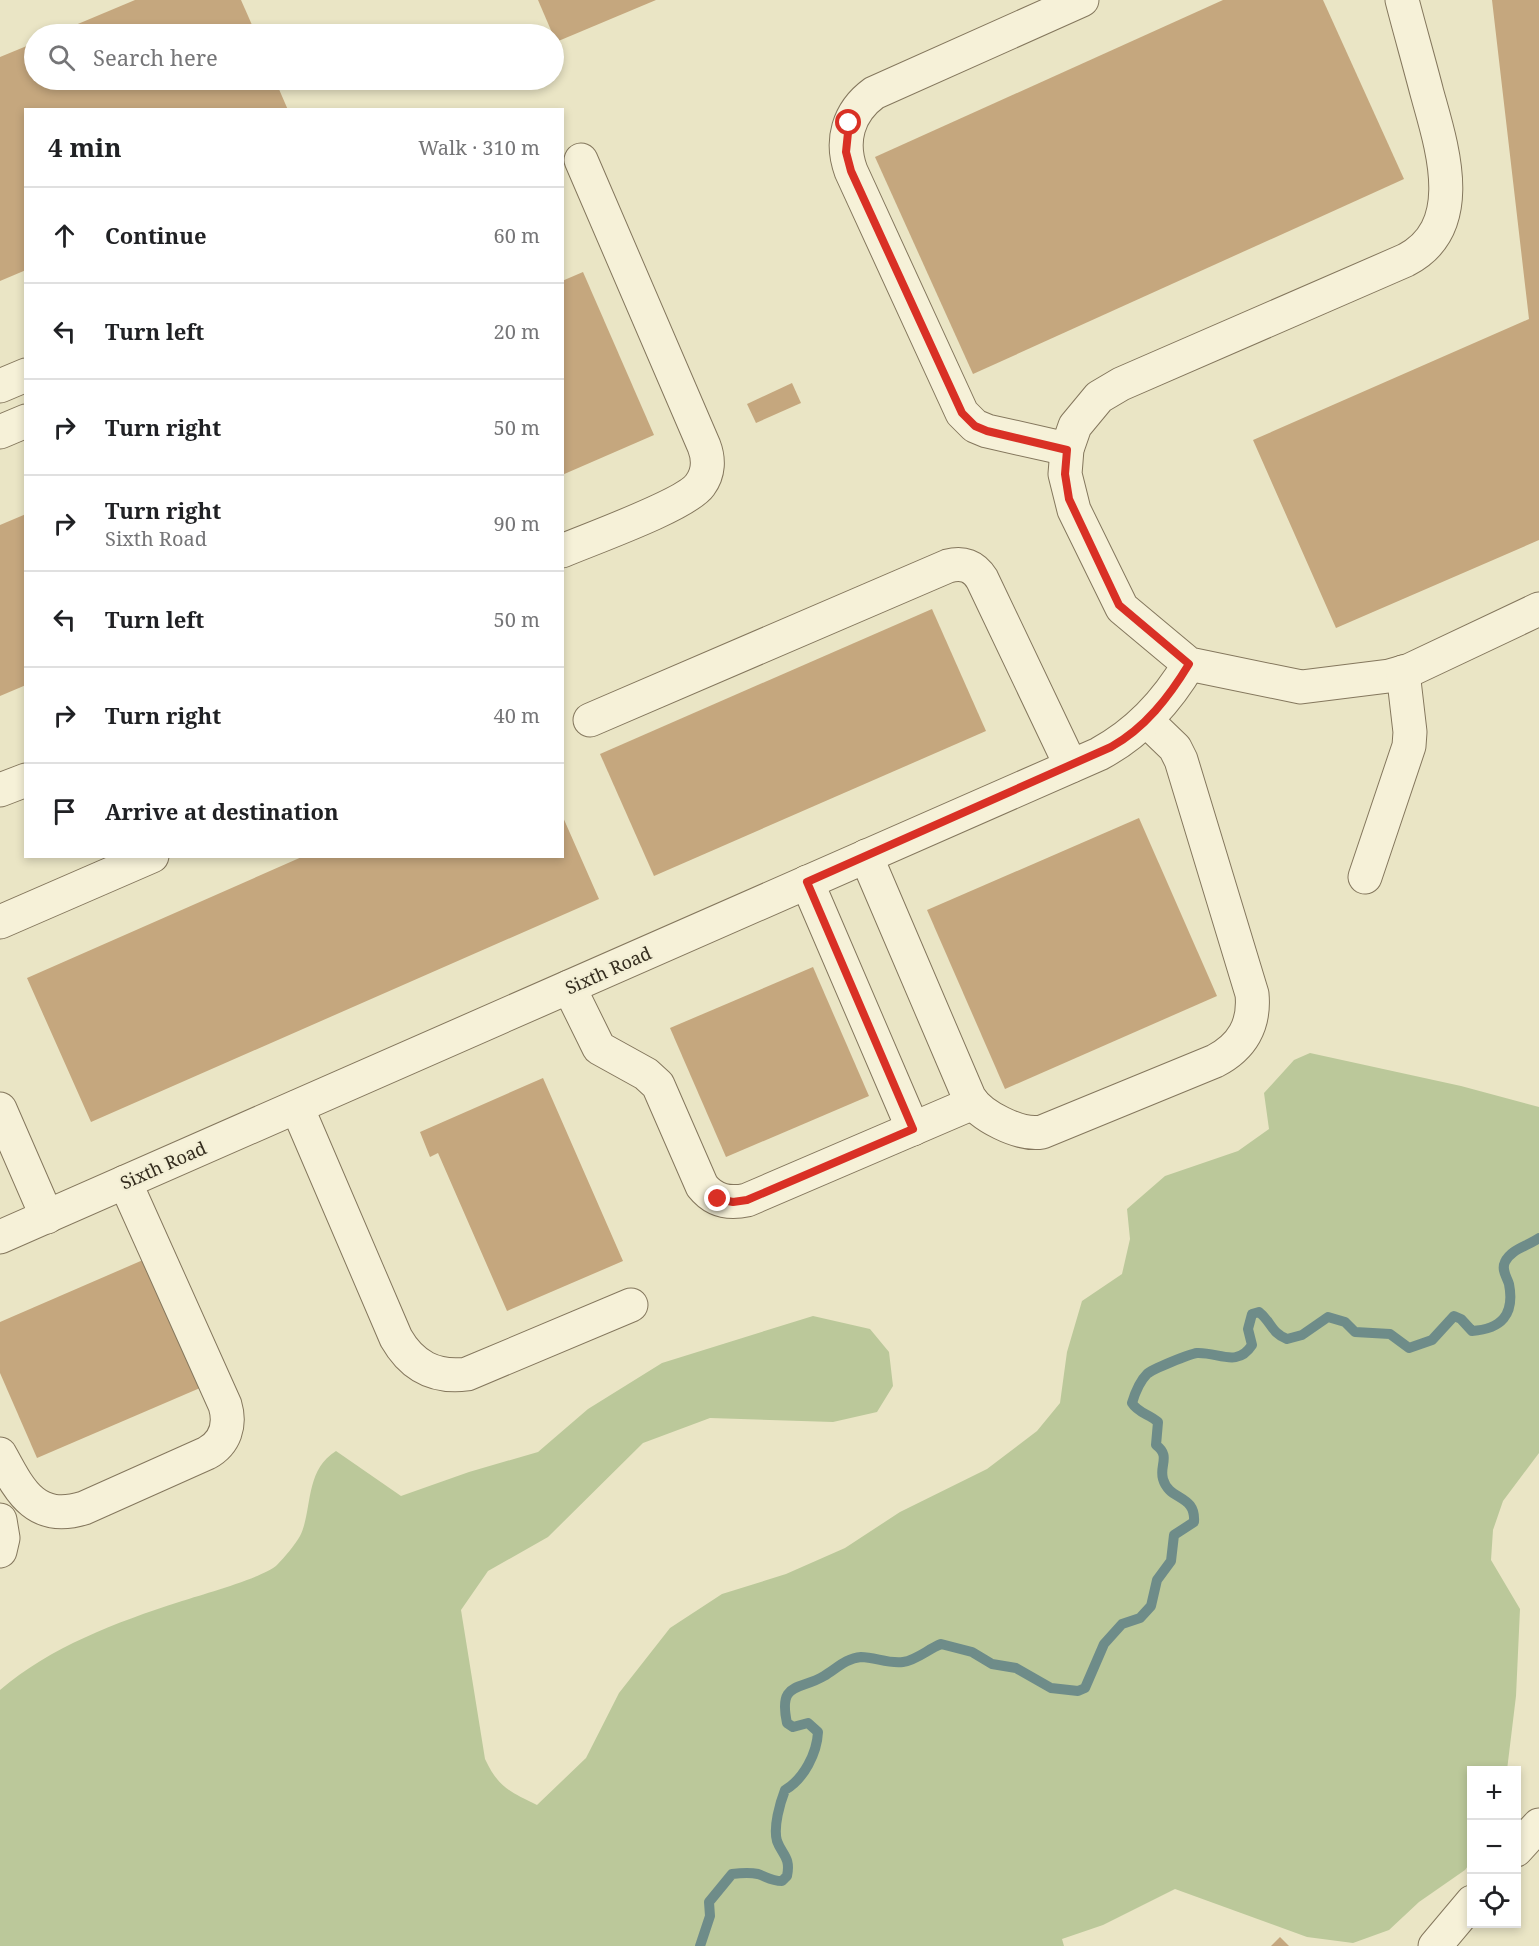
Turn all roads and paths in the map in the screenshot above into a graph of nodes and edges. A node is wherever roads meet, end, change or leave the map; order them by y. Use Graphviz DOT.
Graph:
graph roads {
  1 [pos="1082,0"];
  2 [pos="1402,0"];
  3 [pos="581,160"];
  4 [pos="24,376"];
  5 [pos="0,386"];
  6 [pos="24,422"];
  7 [pos="0,432"];
  8 [pos="1067,450"];
  9 [pos="564,550"];
  10 [pos="1539,609"];
  11 [pos="1189,664"];
  12 [pos="1403,672"];
  13 [pos="590,720"];
  14 [pos="1146,720"];
  15 [pos="1071,766"];
  16 [pos="24,781"];
  17 [pos="0,790"];
  18 [pos="866,856"];
  19 [pos="147,858"];
  20 [pos="1365,877"];
  21 [pos="807,882"];
  22 [pos="0,922"];
  23 [pos="568,987"];
  24 [pos="973,1103"];
  25 [pos="297,1107"];
  26 [pos="0,1109"];
  27 [pos="913,1129"];
  28 [pos="125,1182"];
  29 [pos="47,1216"];
  30 [pos="0,1237"];
  31 [pos="631,1305"];
  32 [pos="0,1454"];
  33 [pos="0,1520"];
  34 [pos="0,1551"];
  35 [pos="1539,1825"];
  36 [pos="1521,1845"];
  37 [pos="1467,1908"];
  38 [pos="1435,1946"];
  1 -- 8 [label="street"];
  2 -- 8 [label="street"];
  3 -- 9 [label="street"];
  4 -- 5 [label="street"];
  6 -- 7 [label="street"];
  8 -- 11 [label="street"];
  10 -- 12 [label="street"];
  11 -- 12 [label="street"];
  11 -- 14 [label="street, Sixth Road"];
  12 -- 20 [label="street"];
  13 -- 15 [label="street"];
  14 -- 15 [label="street, Sixth Road"];
  14 -- 24 [label="street"];
  15 -- 18 [label="street, Sixth Road"];
  16 -- 17 [label="street"];
  18 -- 21 [label="street, Sixth Road"];
  18 -- 24 [label="street"];
  19 -- 22 [label="street"];
  21 -- 23 [label="street, Sixth Road"];
  21 -- 27 [label="street"];
  23 -- 25 [label="street, Sixth Road"];
  23 -- 27 [label="street"];
  24 -- 27 [label="street"];
  25 -- 28 [label="street, Sixth Road"];
  25 -- 31 [label="street"];
  26 -- 29 [label="street"];
  28 -- 29 [label="street, Sixth Road"];
  28 -- 32 [label="street"];
  29 -- 30 [label="street, Sixth Road"];
  33 -- 34 [label="street"];
  35 -- 36 [label="street"];
  37 -- 38 [label="street"];
}
